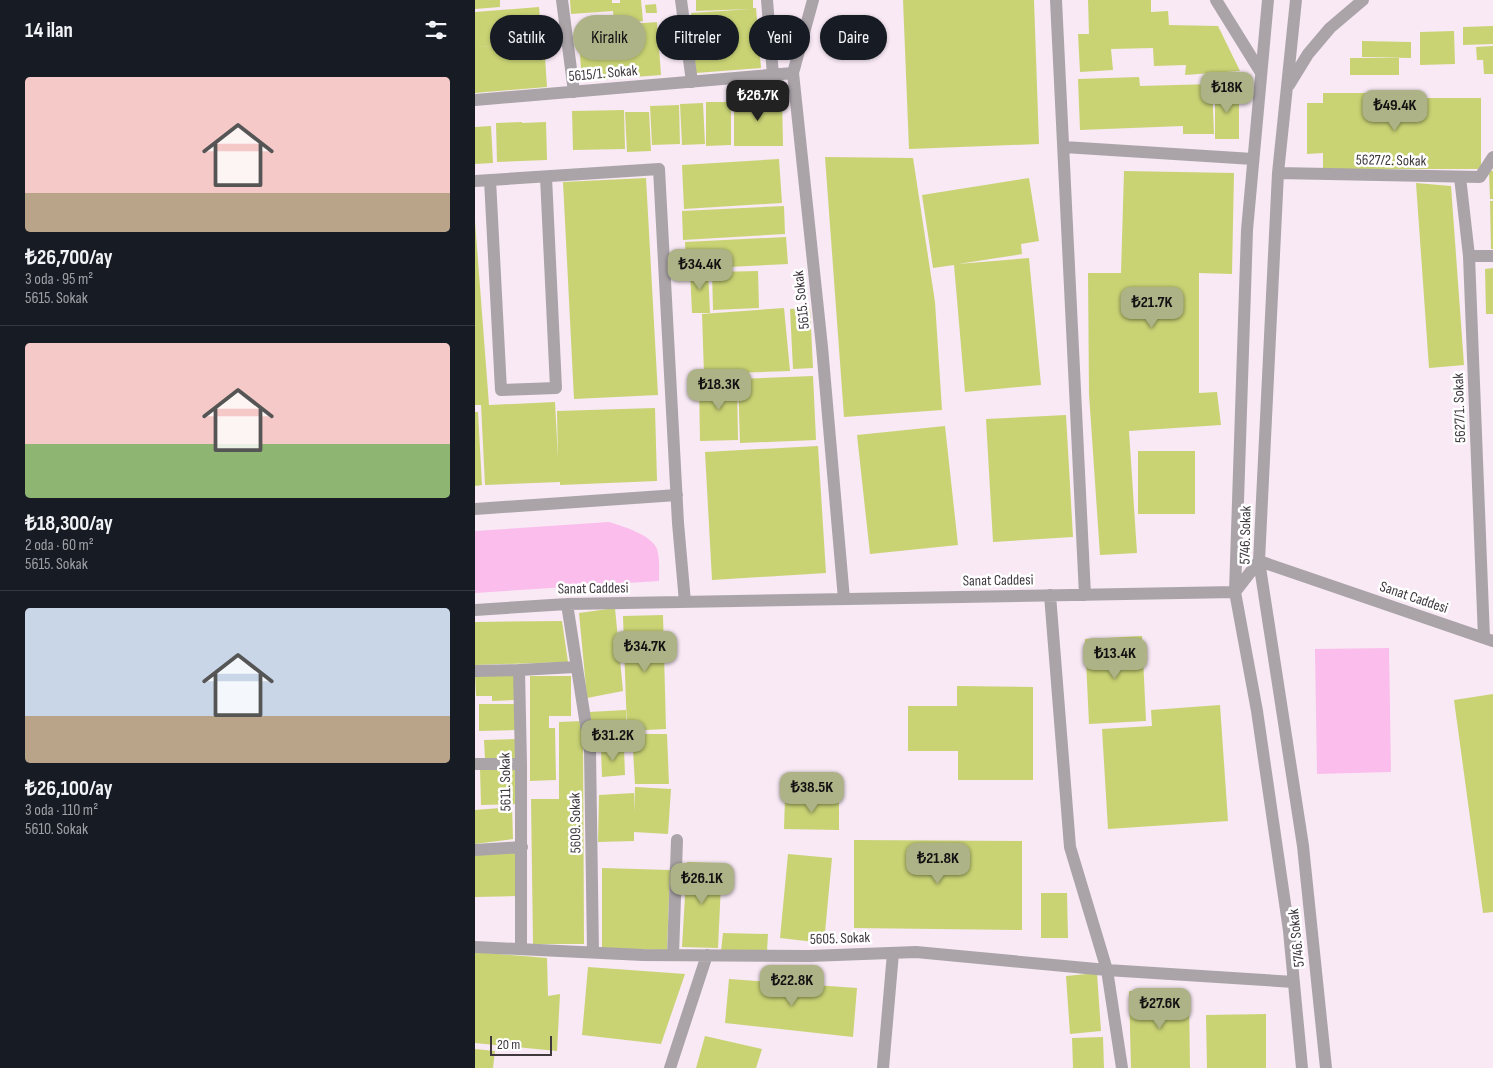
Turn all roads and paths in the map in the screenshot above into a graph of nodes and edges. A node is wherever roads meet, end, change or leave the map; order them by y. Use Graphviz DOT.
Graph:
graph roads {
  1 [pos="562,0"];
  2 [pos="681,0"];
  3 [pos="767,0"];
  4 [pos="813,0"];
  5 [pos="1057,0"];
  6 [pos="1216,0"];
  7 [pos="1268,0"];
  8 [pos="1296,0"];
  9 [pos="1363,0"];
  10 [pos="1260,71"];
  11 [pos="793,73"];
  12 [pos="773,75"];
  13 [pos="692,82"];
  14 [pos="1287,89"];
  15 [pos="574,92"];
  16 [pos="475,100"];
  17 [pos="1064,147"];
  18 [pos="1493,157"];
  19 [pos="1253,159"];
  20 [pos="1278,174"];
  21 [pos="546,177"];
  22 [pos="1460,177"];
  23 [pos="490,180"];
  24 [pos="475,181"];
  25 [pos="1469,256"];
  26 [pos="1493,256"];
  27 [pos="677,495"];
  28 [pos="475,509"];
  29 [pos="1259,561"];
  30 [pos="1235,592"];
  31 [pos="1051,595"];
  32 [pos="1085,595"];
  33 [pos="844,599"];
  34 [pos="685,602"];
  35 [pos="567,604"];
  36 [pos="475,610"];
  37 [pos="1489,639"];
  38 [pos="575,667"];
  39 [pos="519,670"];
  40 [pos="475,671"];
  41 [pos="475,764"];
  42 [pos="521,764"];
  43 [pos="677,840"];
  44 [pos="522,847"];
  45 [pos="475,850"];
  46 [pos="475,947"];
  47 [pos="521,949"];
  48 [pos="593,952"];
  49 [pos="893,953"];
  50 [pos="673,954"];
  51 [pos="707,955"];
  52 [pos="1107,970"];
  53 [pos="1294,982"];
  54 [pos="670,1068"];
  55 [pos="883,1068"];
  56 [pos="1122,1068"];
  57 [pos="1302,1068"];
  58 [pos="1326,1068"];
  1 -- 15 [label="street"];
  2 -- 13 [label="street"];
  3 -- 12 [label="street"];
  4 -- 11 [label="street, 5615. Sokak"];
  5 -- 17 [label="street"];
  6 -- 10 [label="street"];
  7 -- 10 [label="street"];
  8 -- 14 [label="street, 5746. Sokak"];
  9 -- 14 [label="street"];
  10 -- 19 [label="street"];
  11 -- 12 [label="street, 5615/1. Sokak"];
  11 -- 33 [label="street, 5615. Sokak"];
  12 -- 13 [label="street, 5615/1. Sokak"];
  13 -- 15 [label="street, 5615/1. Sokak"];
  14 -- 20 [label="street, 5746. Sokak"];
  15 -- 16 [label="street, 5615/1. Sokak"];
  17 -- 19 [label="street"];
  17 -- 32 [label="street"];
  18 -- 22 [label="street, 5627/2. Sokak"];
  19 -- 30 [label="street"];
  20 -- 22 [label="street, 5627/2. Sokak"];
  20 -- 29 [label="street, 5746. Sokak"];
  21 -- 23 [label="street"];
  21 -- 23 [label="street"];
  21 -- 27 [label="street"];
  22 -- 25 [label="street, 5627/1. Sokak"];
  23 -- 24 [label="street"];
  25 -- 26 [label="street"];
  25 -- 37 [label="street, 5627/1. Sokak"];
  27 -- 28 [label="street"];
  27 -- 34 [label="street"];
  29 -- 30 [label="street"];
  29 -- 37 [label="street, Sanat Caddesi"];
  29 -- 58 [label="street, 5746. Sokak"];
  30 -- 32 [label="street, Sanat Caddesi"];
  30 -- 53 [label="street"];
  31 -- 32 [label="street, Sanat Caddesi"];
  31 -- 33 [label="street, Sanat Caddesi"];
  31 -- 52 [label="street"];
  33 -- 34 [label="street, Sanat Caddesi"];
  34 -- 35 [label="street, Sanat Caddesi"];
  35 -- 36 [label="street, Sanat Caddesi"];
  35 -- 38 [label="street, 5609. Sokak"];
  38 -- 39 [label="street"];
  38 -- 48 [label="street, 5609. Sokak"];
  39 -- 40 [label="street"];
  39 -- 42 [label="street, 5611. Sokak"];
  41 -- 42 [label="street"];
  42 -- 44 [label="street, 5611. Sokak"];
  43 -- 50 [label="street"];
  44 -- 45 [label="street"];
  44 -- 47 [label="street, 5611. Sokak"];
  46 -- 47 [label="street, 5605. Sokak"];
  47 -- 48 [label="street, 5605. Sokak"];
  48 -- 50 [label="street, 5605. Sokak"];
  49 -- 51 [label="street, 5605. Sokak"];
  49 -- 52 [label="street, 5605. Sokak"];
  49 -- 55 [label="street"];
  50 -- 51 [label="street, 5605. Sokak"];
  51 -- 54 [label="street"];
  52 -- 53 [label="street, 5605. Sokak"];
  52 -- 56 [label="street"];
  53 -- 57 [label="street"];
}
